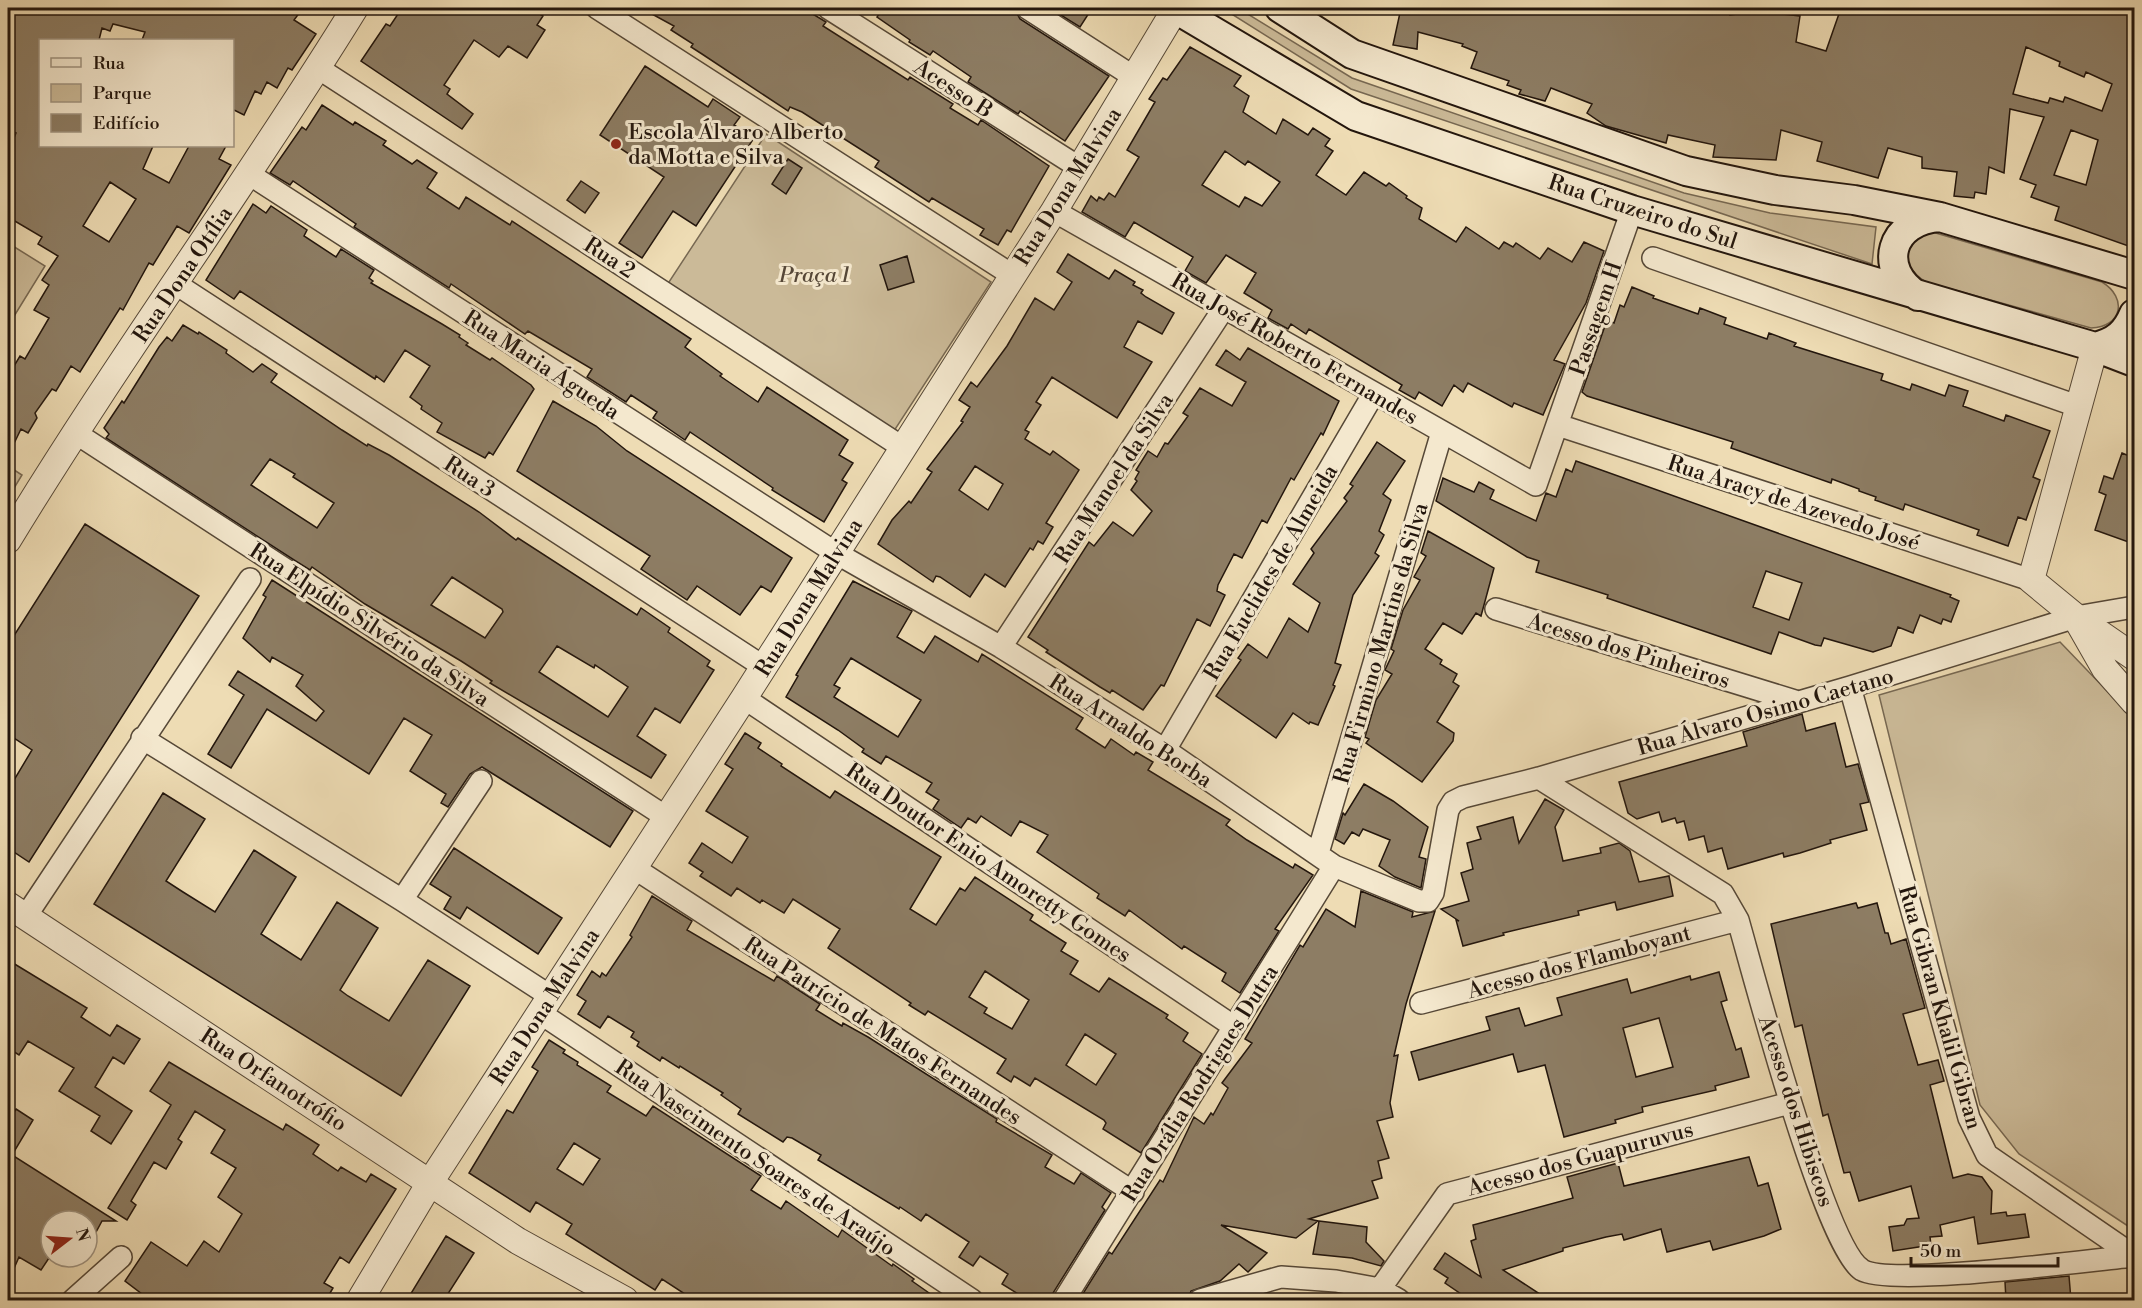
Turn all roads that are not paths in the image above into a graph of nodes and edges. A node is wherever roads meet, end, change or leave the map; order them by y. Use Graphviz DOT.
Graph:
graph roads {
  1 [pos="356,8"];
  2 [pos="597,8"];
  3 [pos="828,8"];
  4 [pos="1027,8"];
  5 [pos="1175,8"];
  6 [pos="1280,8"];
  7 [pos="318,68"];
  8 [pos="1134,77"];
  9 [pos="1080,168"];
  10 [pos="249,174"];
  11 [pos="1632,210"];
  12 [pos="1054,211"];
  13 [pos="1940,217"];
  14 [pos="1653,258"];
  15 [pos="2134,274"];
  16 [pos="1012,276"];
  17 [pos="176,284"];
  18 [pos="1918,296"];
  19 [pos="1224,308"];
  20 [pos="2134,314"];
  21 [pos="2095,347"];
  22 [pos="2134,362"];
  23 [pos="1374,393"];
  24 [pos="2080,407"];
  25 [pos="1558,425"];
  26 [pos="74,432"];
  27 [pos="1442,432"];
  28 [pos="902,447"];
  29 [pos="1536,485"];
  30 [pos="8,540"];
  31 [pos="836,554"];
  32 [pos="250,579"];
  33 [pos="2031,580"];
  34 [pos="2134,607"];
  35 [pos="1496,609"];
  36 [pos="2076,617"];
  37 [pos="1001,647"];
  38 [pos="2134,657"];
  39 [pos="764,667"];
  40 [pos="1850,687"];
  41 [pos="744,698"];
  42 [pos="1795,701"];
  43 [pos="2134,702"];
  44 [pos="142,738"];
  45 [pos="1165,750"];
  46 [pos="1539,778"];
  47 [pos="481,781"];
  48 [pos="666,817"];
  49 [pos="1326,860"];
  50 [pos="634,868"];
  51 [pos="402,900"];
  52 [pos="1428,901"];
  53 [pos="17,910"];
  54 [pos="1738,920"];
  55 [pos="1421,1003"];
  56 [pos="545,1005"];
  57 [pos="1233,1026"];
  58 [pos="1790,1103"];
  59 [pos="430,1181"];
  60 [pos="1133,1192"];
  61 [pos="539,1253"];
  62 [pos="2134,1256"];
  63 [pos="121,1257"];
  64 [pos="1380,1289"];
  65 [pos="73,1300"];
  66 [pos="360,1300"];
  67 [pos="592,1300"];
  68 [pos="625,1300"];
  69 [pos="972,1300"];
  70 [pos="1064,1300"];
  71 [pos="1200,1300"];
  72 [pos="1399,1300"];
  1 -- 7 [label="street, Rua Dona Otília"];
  2 -- 16 [label="street"];
  3 -- 9 [label="street, Acesso B"];
  4 -- 8 [label="street"];
  5 -- 8 [label="street, Rua Dona Malvina"];
  5 -- 11 [label="main road, Rua Cruzeiro do Sul"];
  6 -- 13 [label="main road"];
  7 -- 10 [label="street, Rua Dona Otília"];
  7 -- 28 [label="street, Rua 2"];
  8 -- 9 [label="street, Rua Dona Malvina"];
  9 -- 12 [label="street, Rua Dona Malvina"];
  10 -- 17 [label="street, Rua Dona Otília"];
  10 -- 31 [label="street, Rua Maria Águeda"];
  11 -- 18 [label="main road, Rua Cruzeiro do Sul"];
  11 -- 25 [label="street, Passagem H"];
  12 -- 16 [label="street, Rua Dona Malvina"];
  12 -- 19 [label="street, Rua José Roberto Fernandes"];
  13 -- 15 [label="main road"];
  13 -- 18 [label="main road"];
  14 -- 24 [label="street"];
  16 -- 28 [label="street, Rua Dona Malvina"];
  17 -- 26 [label="street, Rua Dona Otília"];
  17 -- 39 [label="street, Rua 3"];
  18 -- 21 [label="main road, Rua Cruzeiro do Sul"];
  19 -- 23 [label="street, Rua José Roberto Fernandes"];
  19 -- 37 [label="street, Rua Manoel da Silva"];
  20 -- 21 [label="main road"];
  21 -- 22 [label="main road, Rua Cruzeiro do Sul"];
  21 -- 24 [label="street"];
  23 -- 27 [label="street, Rua José Roberto Fernandes"];
  23 -- 45 [label="street, Rua Euclides de Almeida"];
  24 -- 33 [label="street"];
  25 -- 29 [label="street, Passagem H"];
  25 -- 33 [label="street, Rua Aracy de Azevedo José"];
  26 -- 30 [label="street, Rua Dona Otília"];
  26 -- 48 [label="street, Rua Elpídio Silvério da Silva"];
  27 -- 29 [label="street, Rua José Roberto Fernandes"];
  27 -- 49 [label="street, Rua Firmino Martins da Silva"];
  28 -- 31 [label="street, Rua Dona Malvina"];
  31 -- 37 [label="street, Rua Arnaldo Borba"];
  31 -- 39 [label="street, Rua Dona Malvina"];
  32 -- 44 [label="street"];
  33 -- 36 [label="street"];
  34 -- 36 [label="street, Rua Álvaro Osimo Caetano"];
  35 -- 42 [label="street, Acesso dos Pinheiros"];
  36 -- 38 [label="street"];
  36 -- 40 [label="street, Rua Álvaro Osimo Caetano"];
  36 -- 43 [label="street"];
  37 -- 45 [label="street, Rua Arnaldo Borba"];
  39 -- 41 [label="street, Rua Dona Malvina"];
  40 -- 42 [label="street, Rua Álvaro Osimo Caetano"];
  40 -- 62 [label="street, Rua Gibran Khalil Gibran"];
  41 -- 48 [label="street, Rua Dona Malvina"];
  41 -- 57 [label="street, Rua Doutor Enio Amoretty Gomes"];
  42 -- 46 [label="street, Rua Álvaro Osimo Caetano"];
  44 -- 51 [label="street, Rua Nascimento Soares de Araújo"];
  44 -- 53 [label="street"];
  45 -- 49 [label="street, Rua Arnaldo Borba"];
  46 -- 52 [label="street, Rua Álvaro Osimo Caetano"];
  46 -- 54 [label="street, Acesso dos Hibiscos"];
  47 -- 51 [label="street"];
  48 -- 50 [label="street, Rua Dona Malvina"];
  49 -- 52 [label="street, Rua Arnaldo Borba"];
  49 -- 57 [label="street, Rua Orália Rodrigues Dutra"];
  50 -- 56 [label="street, Rua Dona Malvina"];
  50 -- 60 [label="street, Rua Patrício de Matos Fernandes"];
  51 -- 56 [label="street, Rua Nascimento Soares de Araújo"];
  53 -- 59 [label="street, Rua Orfanotrófio"];
  54 -- 55 [label="street, Acesso dos Flamboyant"];
  54 -- 58 [label="street, Acesso dos Hibiscos"];
  56 -- 59 [label="street, Rua Dona Malvina"];
  56 -- 69 [label="street, Rua Nascimento Soares de Araújo"];
  57 -- 60 [label="street, Rua Orália Rodrigues Dutra"];
  58 -- 62 [label="street, Acesso dos Hibiscos"];
  58 -- 64 [label="street, Acesso dos Guapuruvus"];
  59 -- 61 [label="street, Rua Orfanotrófio"];
  59 -- 66 [label="street, Rua Dona Malvina"];
  60 -- 70 [label="street, Rua Orália Rodrigues Dutra"];
  61 -- 67 [label="street, Rua Orfanotrófio"];
  61 -- 68 [label="street, Rua Orfanotrófio"];
  63 -- 65 [label="street"];
  64 -- 71 [label="street"];
  64 -- 72 [label="street"];
}
